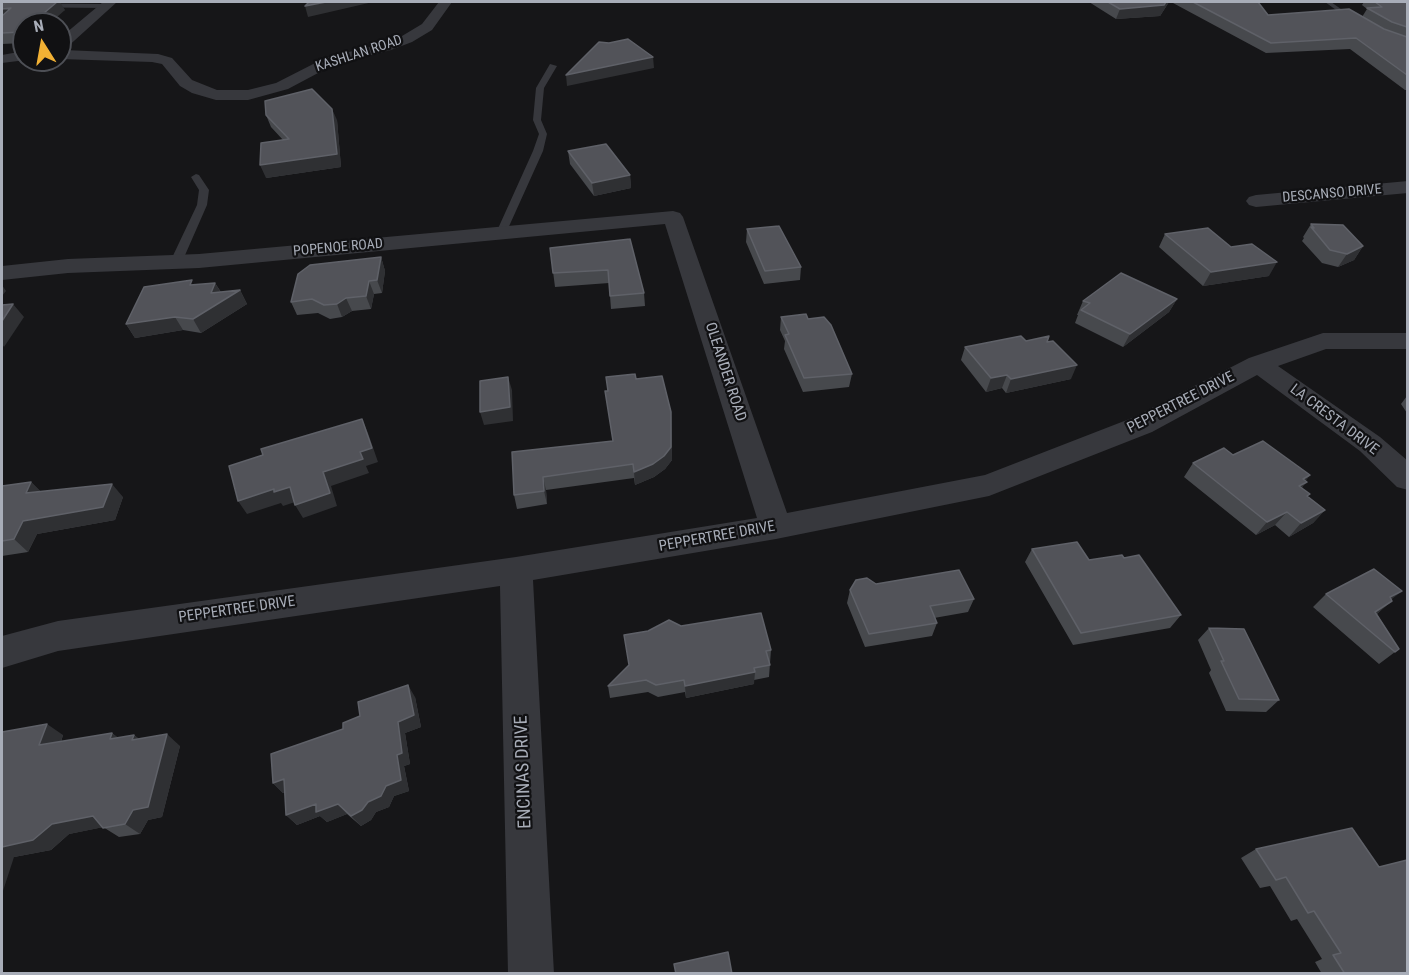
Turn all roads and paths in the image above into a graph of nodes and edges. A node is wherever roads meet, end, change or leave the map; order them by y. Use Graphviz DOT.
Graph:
graph roads {
  1 [pos="445,2"];
  2 [pos="1328,2"];
  3 [pos="107,4"];
  4 [pos="2,5"];
  5 [pos="1364,25"];
  6 [pos="72,35"];
  7 [pos="72,54"];
  8 [pos="553,66"];
  9 [pos="196,177"];
  10 [pos="1407,187"];
  11 [pos="1256,201"];
  12 [pos="673,217"];
  13 [pos="501,233"];
  14 [pos="176,262"];
  15 [pos="2,273"];
  16 [pos="1407,341"];
  17 [pos="1258,364"];
  18 [pos="1407,478"];
  19 [pos="776,527"];
  20 [pos="516,570"];
  21 [pos="2,652"];
  22 [pos="531,974"];
  1 -- 7 [label="street, KASHLAN ROAD"];
  2 -- 5 [label="lane"];
  3 -- 4 [label="lane"];
  3 -- 6 [label="street"];
  8 -- 13 [label="lane"];
  9 -- 14 [label="lane"];
  10 -- 11 [label="street, DESCANSO DRIVE"];
  12 -- 13 [label="street, POPENOE ROAD"];
  12 -- 19 [label="street, OLEANDER ROAD"];
  13 -- 14 [label="street, POPENOE ROAD"];
  14 -- 15 [label="street, POPENOE ROAD"];
  16 -- 17 [label="street, PEPPERTREE DRIVE"];
  17 -- 18 [label="street, LA CRESTA DRIVE"];
  17 -- 19 [label="street, PEPPERTREE DRIVE"];
  19 -- 20 [label="street, PEPPERTREE DRIVE"];
  20 -- 21 [label="street, PEPPERTREE DRIVE"];
  20 -- 22 [label="street, ENCINAS DRIVE"];
}
